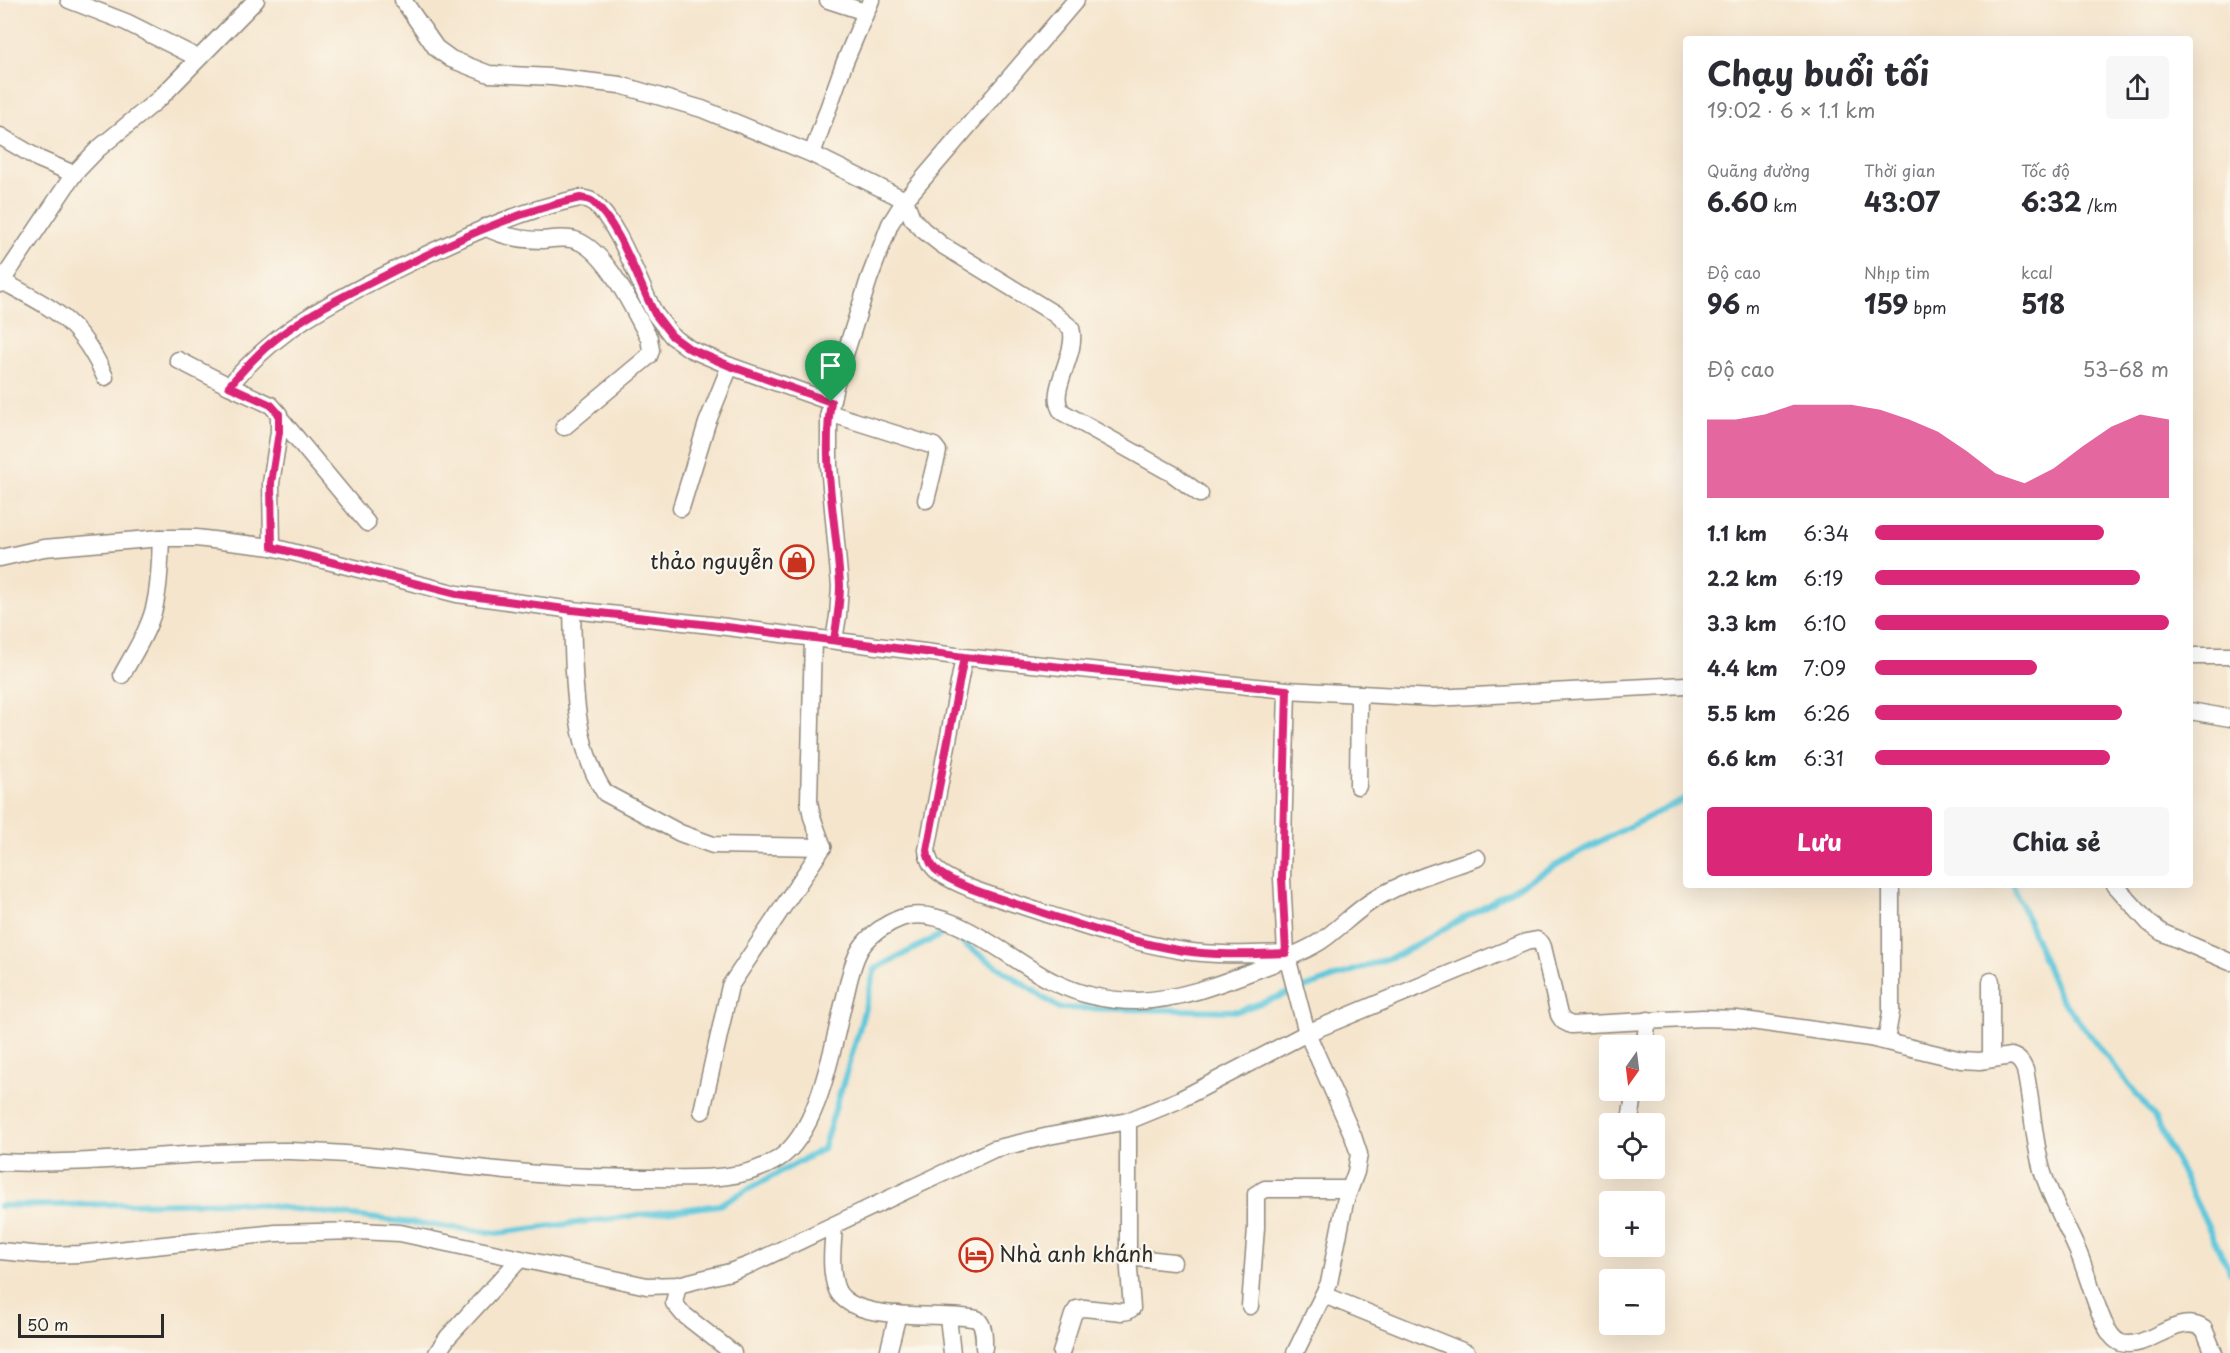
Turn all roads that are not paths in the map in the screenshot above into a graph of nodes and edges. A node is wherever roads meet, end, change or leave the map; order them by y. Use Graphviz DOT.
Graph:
graph roads {
  1 [pos="69,0"];
  2 [pos="256,0"];
  3 [pos="403,0"];
  4 [pos="828,0"];
  5 [pos="1076,0"];
  6 [pos="868,6"];
  7 [pos="198,58"];
  8 [pos="0,136"];
  9 [pos="812,154"];
  10 [pos="74,174"];
  11 [pos="904,200"];
  12 [pos="485,227"];
  13 [pos="1,283"];
  14 [pos="178,360"];
  15 [pos="730,366"];
  16 [pos="105,377"];
  17 [pos="229,386"];
  18 [pos="830,407"];
  19 [pos="280,418"];
  20 [pos="564,427"];
  21 [pos="1200,494"];
  22 [pos="926,500"];
  23 [pos="681,508"];
  24 [pos="367,523"];
  25 [pos="161,538"];
  26 [pos="272,547"];
  27 [pos="0,558"];
  28 [pos="572,610"];
  29 [pos="813,638"];
  30 [pos="834,640"];
  31 [pos="2193,656"];
  32 [pos="2230,656"];
  33 [pos="964,657"];
  34 [pos="122,675"];
  35 [pos="1683,685"];
  36 [pos="1287,690"];
  37 [pos="1359,694"];
  38 [pos="2193,712"];
  39 [pos="2230,718"];
  40 [pos="1358,786"];
  41 [pos="823,847"];
  42 [pos="1478,858"];
  43 [pos="2118,888"];
  44 [pos="1891,891"];
  45 [pos="1287,962"];
  46 [pos="2230,962"];
  47 [pos="1991,981"];
  48 [pos="1648,1020"];
  49 [pos="1304,1026"];
  50 [pos="1646,1035"];
  51 [pos="1886,1041"];
  52 [pos="1991,1059"];
  53 [pos="702,1111"];
  54 [pos="1128,1121"];
  55 [pos="0,1162"];
  56 [pos="1349,1189"];
  57 [pos="834,1226"];
  58 [pos="0,1251"];
  59 [pos="1128,1257"];
  60 [pos="520,1259"];
  61 [pos="1173,1262"];
  62 [pos="678,1285"];
  63 [pos="1324,1295"];
  64 [pos="1250,1306"];
  65 [pos="898,1314"];
  66 [pos="948,1317"];
  67 [pos="984,1348"];
  68 [pos="437,1353"];
  69 [pos="733,1353"];
  70 [pos="888,1353"];
  71 [pos="952,1353"];
  72 [pos="1061,1353"];
  73 [pos="1295,1353"];
  74 [pos="1467,1353"];
  75 [pos="2214,1353"];
  1 -- 7 [label="street"];
  2 -- 7 [label="street"];
  3 -- 9 [label="street"];
  4 -- 6 [label="street"];
  5 -- 11 [label="street"];
  6 -- 9 [label="street"];
  7 -- 10 [label="street"];
  8 -- 10 [label="street"];
  9 -- 11 [label="street"];
  10 -- 13 [label="street"];
  11 -- 18 [label="street"];
  11 -- 21 [label="street"];
  12 -- 15 [label="street"];
  12 -- 17 [label="street"];
  12 -- 20 [label="street"];
  13 -- 16 [label="street"];
  14 -- 17 [label="street"];
  15 -- 18 [label="street"];
  15 -- 23 [label="street"];
  17 -- 19 [label="street"];
  18 -- 22 [label="street"];
  18 -- 30 [label="street"];
  19 -- 24 [label="street"];
  19 -- 26 [label="street"];
  25 -- 26 [label="street"];
  25 -- 27 [label="street"];
  25 -- 34 [label="street"];
  26 -- 28 [label="street"];
  28 -- 29 [label="street"];
  28 -- 41 [label="street"];
  29 -- 30 [label="street"];
  29 -- 41 [label="street"];
  30 -- 33 [label="street"];
  31 -- 32 [label="street"];
  33 -- 36 [label="street"];
  33 -- 45 [label="street"];
  35 -- 37 [label="street"];
  36 -- 37 [label="street"];
  36 -- 45 [label="street"];
  37 -- 40 [label="street"];
  38 -- 39 [label="street"];
  41 -- 53 [label="street"];
  42 -- 45 [label="street"];
  43 -- 46 [label="street"];
  44 -- 51 [label="street"];
  45 -- 49 [label="street"];
  45 -- 55 [label="street"];
  47 -- 52 [label="street"];
  48 -- 49 [label="street"];
  48 -- 50 [label="street"];
  48 -- 51 [label="street"];
  49 -- 54 [label="street"];
  49 -- 56 [label="street"];
  51 -- 52 [label="street"];
  52 -- 75 [label="street"];
  54 -- 57 [label="street"];
  54 -- 59 [label="street"];
  56 -- 63 [label="street"];
  56 -- 64 [label="street"];
  57 -- 62 [label="street"];
  57 -- 65 [label="street"];
  58 -- 60 [label="street"];
  59 -- 61 [label="street"];
  59 -- 72 [label="street"];
  60 -- 62 [label="street"];
  60 -- 68 [label="street"];
  62 -- 69 [label="street"];
  63 -- 73 [label="street"];
  63 -- 74 [label="street"];
  65 -- 66 [label="street"];
  65 -- 70 [label="street"];
  66 -- 67 [label="street"];
  66 -- 71 [label="street"];
}
